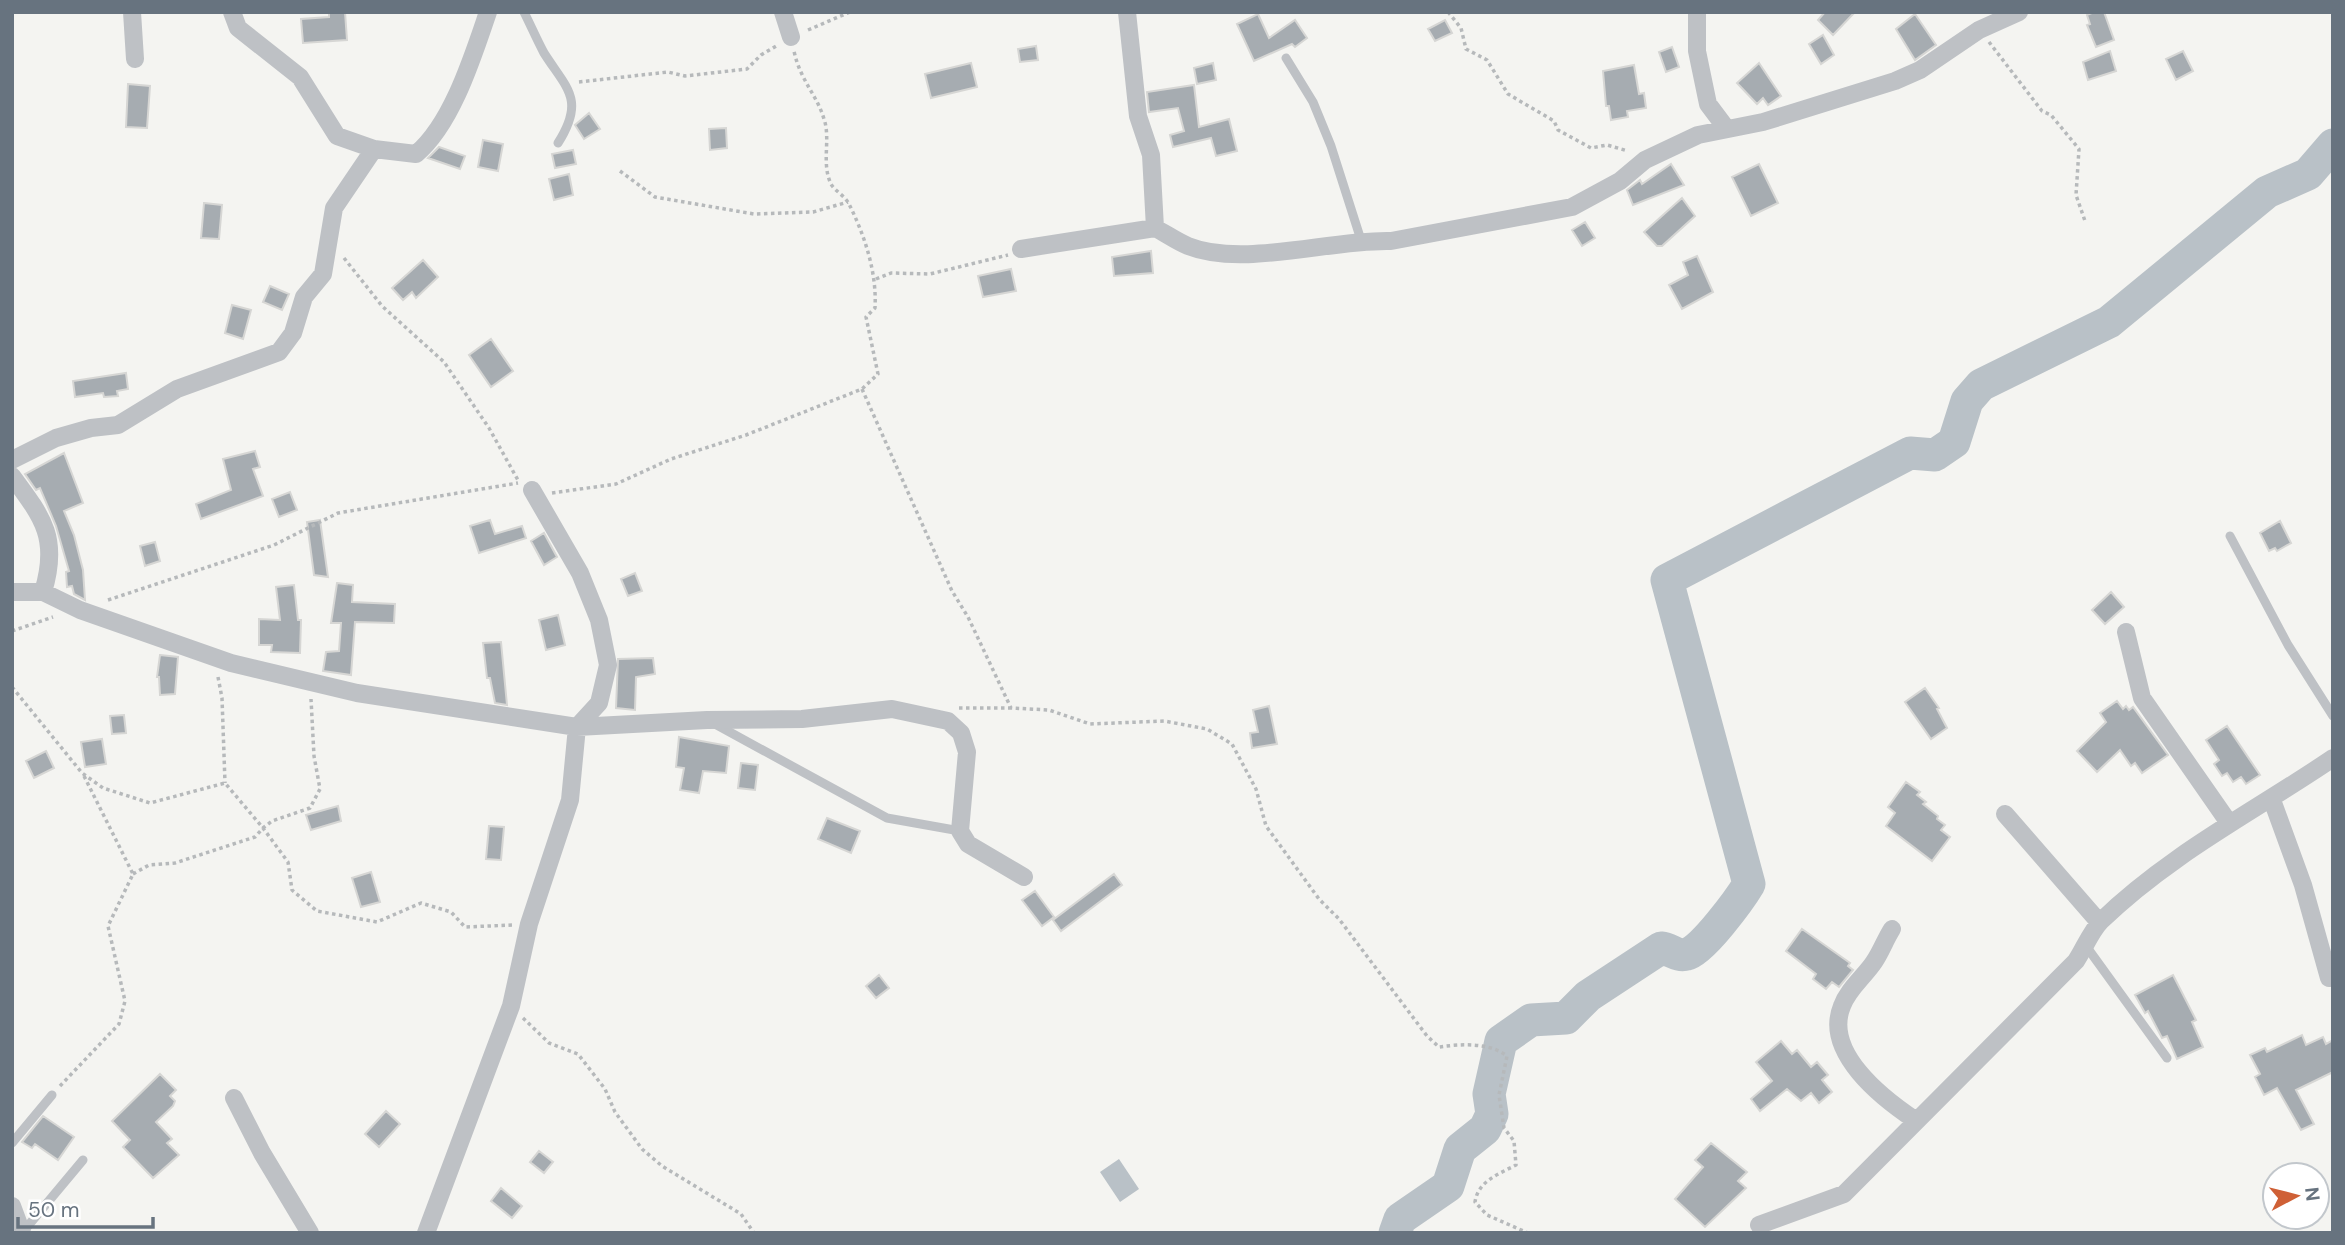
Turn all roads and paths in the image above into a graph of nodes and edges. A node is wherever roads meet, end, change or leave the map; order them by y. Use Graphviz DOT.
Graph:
graph roads {
  1 [pos="132,12"];
  2 [pos="232,12"];
  3 [pos="488,12"];
  4 [pos="524,12"];
  5 [pos="783,12"];
  6 [pos="850,12"];
  7 [pos="1127,12"];
  8 [pos="1448,12"];
  9 [pos="1697,12"];
  10 [pos="2019,12"];
  11 [pos="1979,30"];
  12 [pos="791,37"];
  13 [pos="1286,58"];
  14 [pos="135,59"];
  15 [pos="566,82"];
  16 [pos="1726,128"];
  17 [pos="558,143"];
  18 [pos="374,149"];
  19 [pos="1645,160"];
  20 [pos="620,170"];
  21 [pos="848,202"];
  22 [pos="2085,221"];
  23 [pos="1155,228"];
  24 [pos="330,240"];
  25 [pos="1361,240"];
  26 [pos="1021,249"];
  27 [pos="876,279"];
  28 [pos="862,389"];
  29 [pos="12,460"];
  30 [pos="12,476"];
  31 [pos="526,487"];
  32 [pos="2230,536"];
  33 [pos="12,592"];
  34 [pos="43,592"];
  35 [pos="80,610"];
  36 [pos="12,631"];
  37 [pos="2126,632"];
  38 [pos="212,658"];
  39 [pos="310,680"];
  40 [pos="12,687"];
  41 [pos="2333,716"];
  42 [pos="707,720"];
  43 [pos="577,727"];
  44 [pos="2333,758"];
  45 [pos="82,772"];
  46 [pos="225,783"];
  47 [pos="2272,800"];
  48 [pos="2006,814"];
  49 [pos="2229,823"];
  50 [pos="263,828"];
  51 [pos="960,831"];
  52 [pos="133,874"];
  53 [pos="1024,877"];
  54 [pos="2099,922"];
  55 [pos="530,924"];
  56 [pos="1892,929"];
  57 [pos="2086,946"];
  58 [pos="2329,978"];
  59 [pos="511,1006"];
  60 [pos="2167,1058"];
  61 [pos="52,1095"];
  62 [pos="234,1098"];
  63 [pos="1915,1120"];
  64 [pos="12,1143"];
  65 [pos="83,1160"];
  66 [pos="12,1206"];
  67 [pos="1759,1225"];
  68 [pos="22,1233"];
  69 [pos="310,1233"];
  70 [pos="426,1233"];
  71 [pos="754,1233"];
  72 [pos="1528,1233"];
  1 -- 14 [label="street"];
  2 -- 18 [label="street"];
  3 -- 18 [label="street"];
  4 -- 15 [label="lane"];
  5 -- 12 [label="street"];
  6 -- 12 [label="path"];
  7 -- 23 [label="street"];
  8 -- 19 [label="path"];
  9 -- 16 [label="street"];
  10 -- 11 [label="street"];
  11 -- 16 [label="street"];
  11 -- 22 [label="path"];
  12 -- 15 [label="path"];
  12 -- 21 [label="path"];
  13 -- 25 [label="lane"];
  15 -- 17 [label="lane"];
  16 -- 19 [label="street"];
  18 -- 24 [label="street"];
  19 -- 25 [label="street"];
  20 -- 21 [label="path"];
  21 -- 27 [label="path"];
  23 -- 25 [label="street"];
  23 -- 26 [label="street"];
  24 -- 29 [label="street"];
  24 -- 31 [label="path"];
  26 -- 27 [label="path"];
  27 -- 28 [label="path"];
  28 -- 31 [label="path"];
  28 -- 72 [label="path"];
  30 -- 34 [label="street"];
  31 -- 35 [label="path"];
  31 -- 43 [label="street"];
  32 -- 41 [label="lane"];
  33 -- 34 [label="street"];
  34 -- 35 [label="street"];
  35 -- 36 [label="path"];
  35 -- 38 [label="street"];
  37 -- 49 [label="street"];
  38 -- 39 [label="street"];
  38 -- 46 [label="path"];
  39 -- 43 [label="street"];
  39 -- 50 [label="path"];
  40 -- 45 [label="path"];
  42 -- 43 [label="street"];
  42 -- 51 [label="lane"];
  42 -- 51 [label="street"];
  43 -- 55 [label="street"];
  44 -- 47 [label="street"];
  45 -- 46 [label="path"];
  45 -- 52 [label="path"];
  46 -- 50 [label="path"];
  47 -- 49 [label="street"];
  47 -- 58 [label="street"];
  48 -- 54 [label="street"];
  49 -- 54 [label="street"];
  50 -- 52 [label="path"];
  50 -- 55 [label="path"];
  51 -- 53 [label="street"];
  52 -- 61 [label="path"];
  54 -- 57 [label="street"];
  55 -- 59 [label="street"];
  56 -- 63 [label="street"];
  57 -- 60 [label="lane"];
  57 -- 63 [label="street"];
  59 -- 70 [label="street"];
  59 -- 71 [label="path"];
  61 -- 64 [label="lane"];
  62 -- 69 [label="street"];
  63 -- 67 [label="street"];
  65 -- 68 [label="lane"];
  66 -- 68 [label="street"];
}
